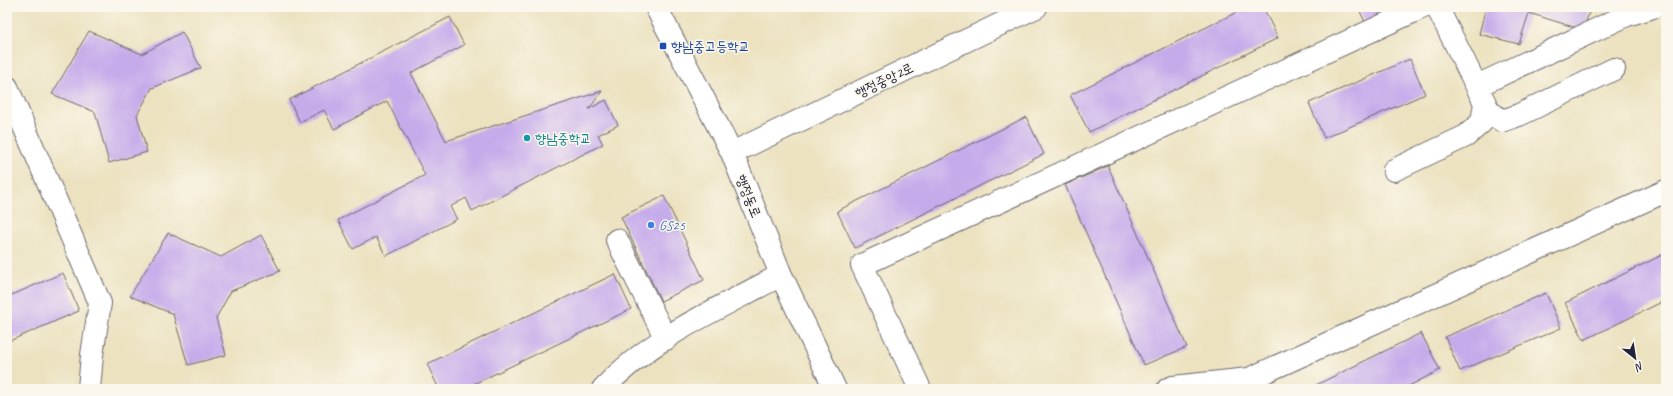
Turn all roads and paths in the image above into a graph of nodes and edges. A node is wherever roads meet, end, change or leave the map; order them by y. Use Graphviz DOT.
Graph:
graph roads {
  1 [pos="656,7"];
  2 [pos="1036,7"];
  3 [pos="1423,7"];
  4 [pos="1437,7"];
  5 [pos="1653,7"];
  6 [pos="1614,69"];
  7 [pos="7,87"];
  8 [pos="1481,95"];
  9 [pos="732,154"];
  10 [pos="1394,170"];
  11 [pos="1666,191"];
  12 [pos="617,240"];
  13 [pos="781,275"];
  14 [pos="666,339"];
  15 [pos="89,389"];
  16 [pos="603,389"];
  17 [pos="835,389"];
  18 [pos="920,389"];
  19 [pos="1168,389"];
  1 -- 9 [label="street, 행정동로"];
  2 -- 9 [label="street, 행정중앙2로"];
  3 -- 18 [label="street"];
  4 -- 8 [label="street"];
  5 -- 8 [label="street"];
  6 -- 8 [label="street"];
  7 -- 15 [label="street"];
  8 -- 10 [label="street"];
  9 -- 13 [label="street, 행정동로"];
  11 -- 19 [label="street"];
  12 -- 14 [label="street"];
  13 -- 14 [label="street"];
  13 -- 17 [label="street, 행정동로"];
  14 -- 16 [label="street"];
}
